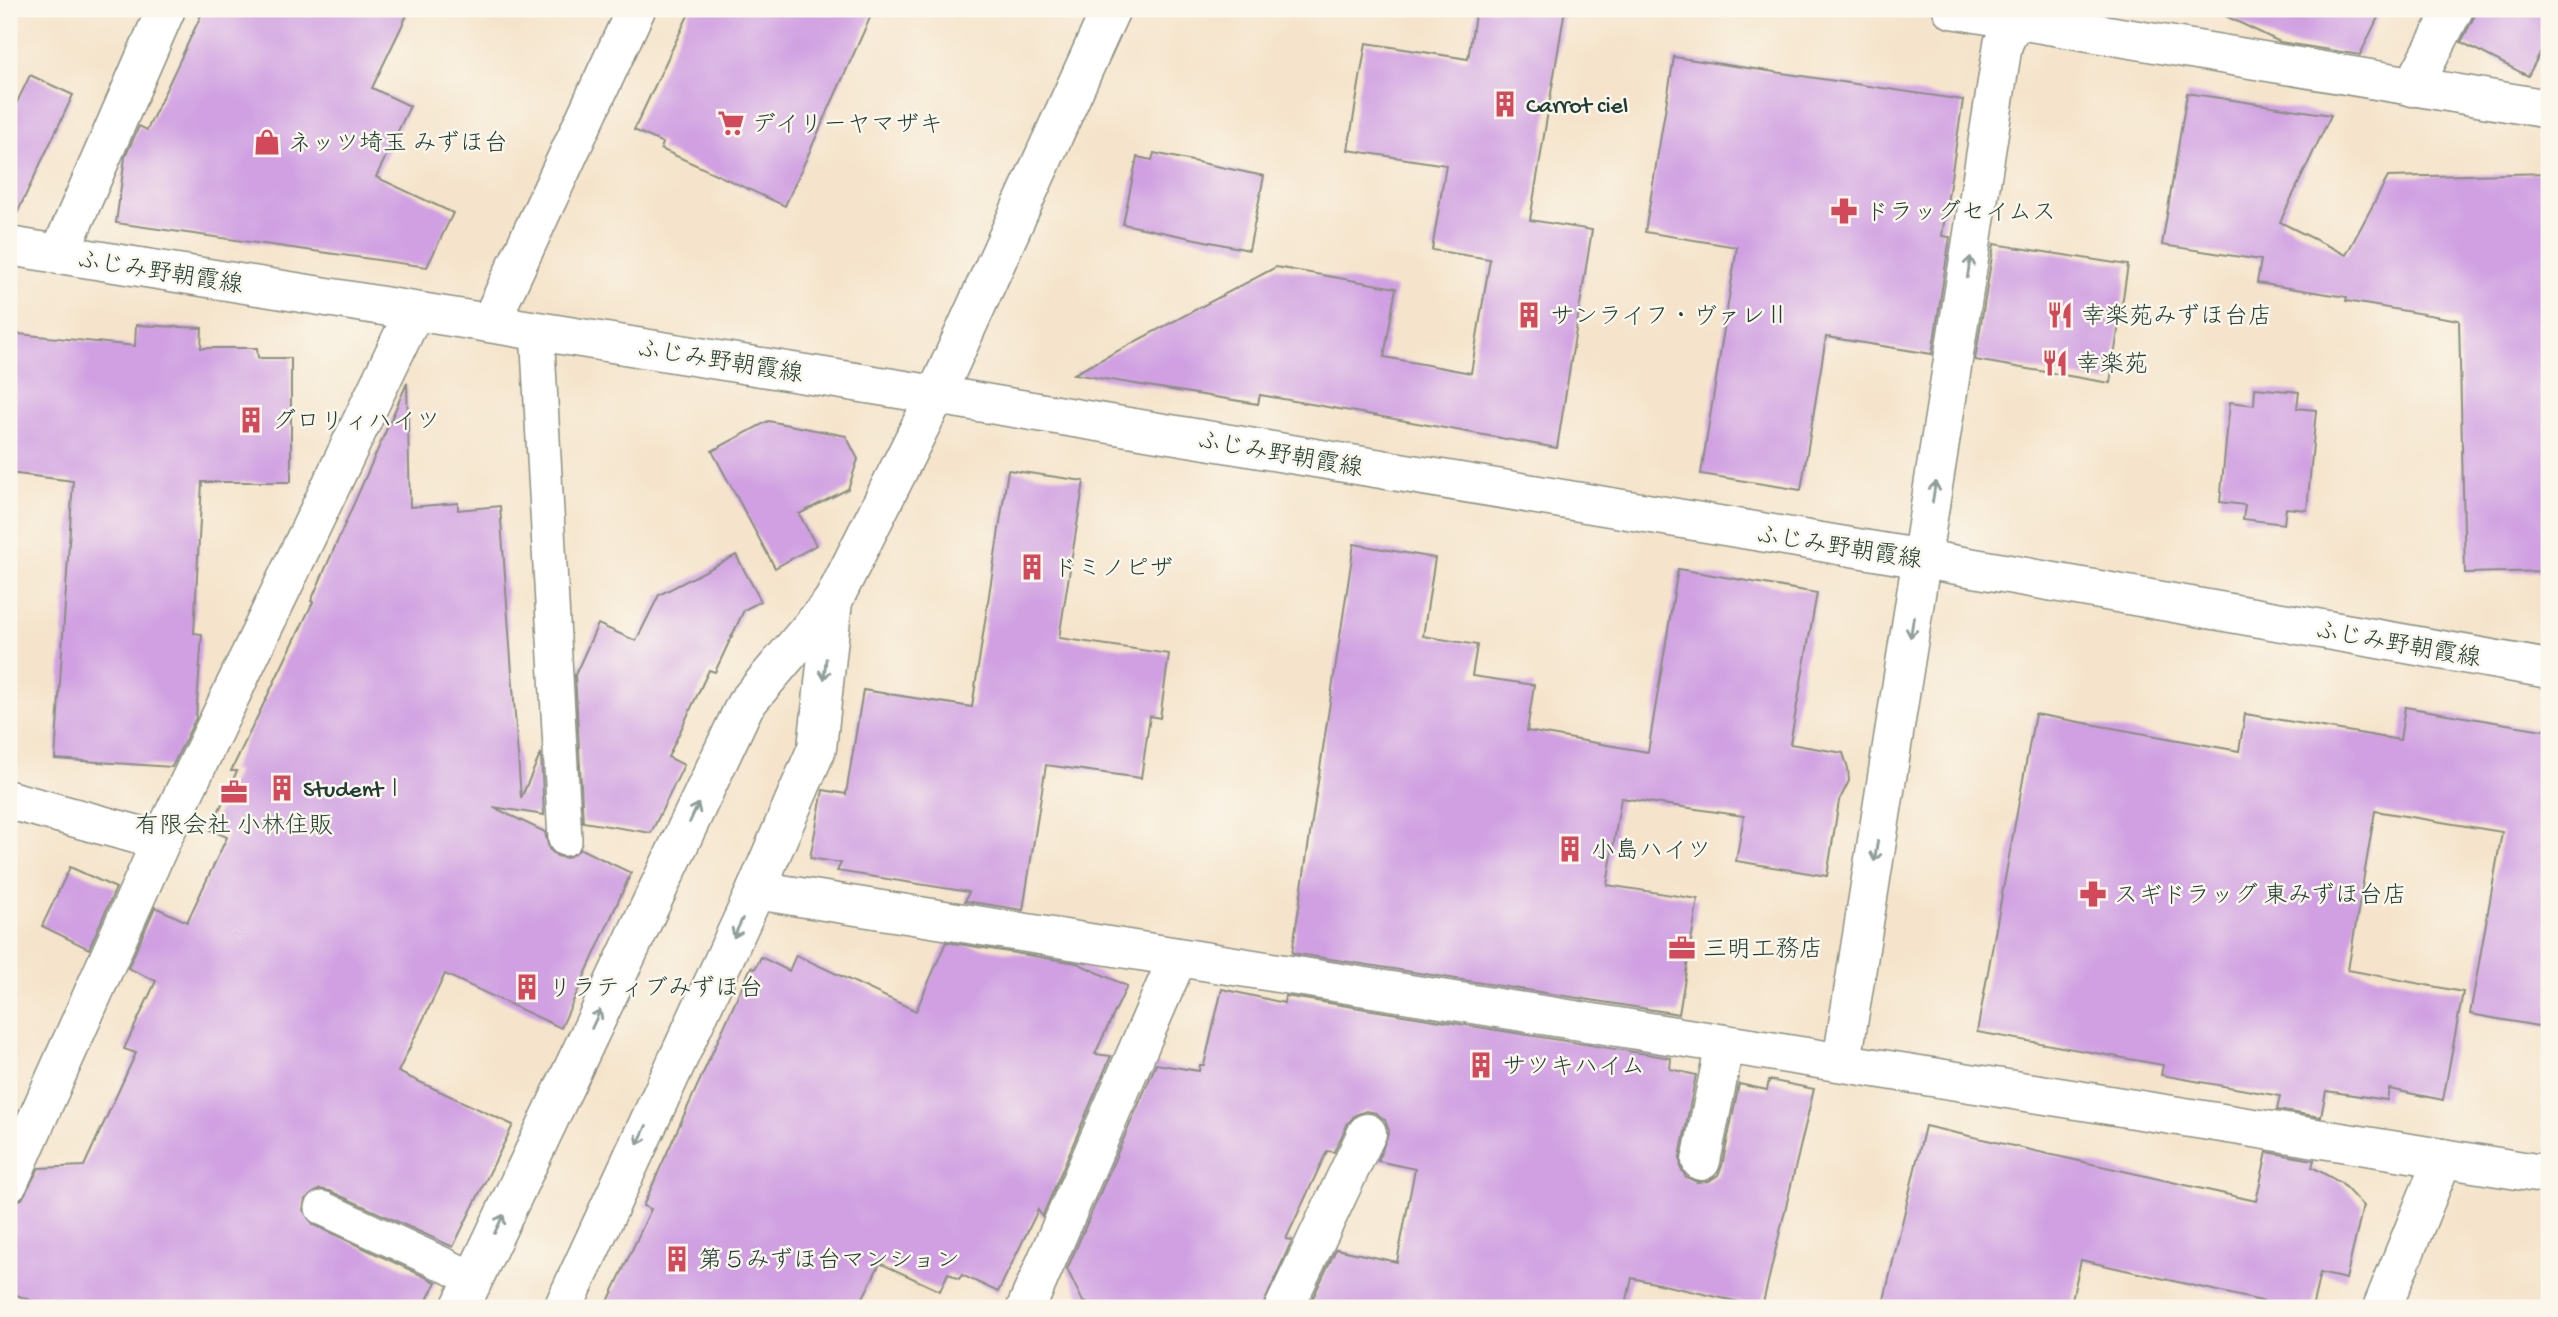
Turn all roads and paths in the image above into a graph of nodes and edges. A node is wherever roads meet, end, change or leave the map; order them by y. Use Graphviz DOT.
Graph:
graph roads {
  1 [pos="166,9"];
  2 [pos="636,9"];
  3 [pos="1111,9"];
  4 [pos="1952,9"];
  5 [pos="2454,9"];
  6 [pos="2018,14"];
  7 [pos="2413,87"];
  8 [pos="2549,109"];
  9 [pos="9,246"];
  10 [pos="59,255"];
  11 [pos="414,312"];
  12 [pos="490,323"];
  13 [pos="537,330"];
  14 [pos="936,395"];
  15 [pos="1923,559"];
  16 [pos="833,601"];
  17 [pos="2549,669"];
  18 [pos="9,800"];
  19 [pos="565,839"];
  20 [pos="161,841"];
  21 [pos="756,890"];
  22 [pos="1178,957"];
  23 [pos="1725,1044"];
  24 [pos="1842,1062"];
  25 [pos="1367,1133"];
  26 [pos="2443,1158"];
  27 [pos="1700,1161"];
  28 [pos="2549,1175"];
  29 [pos="9,1182"];
  30 [pos="322,1208"];
  31 [pos="467,1293"];
  32 [pos="563,1308"];
  33 [pos="1026,1308"];
  34 [pos="1284,1308"];
  35 [pos="2382,1308"];
  1 -- 10 [label="street"];
  2 -- 12 [label="street"];
  3 -- 14 [label="street"];
  4 -- 6 [label="street"];
  5 -- 7 [label="street"];
  6 -- 7 [label="street"];
  15 -- 6 [label="street, one-way"];
  7 -- 8 [label="street"];
  9 -- 10 [label="street, ふじみ野朝霞線"];
  10 -- 11 [label="street, ふじみ野朝霞線"];
  11 -- 12 [label="street, ふじみ野朝霞線"];
  11 -- 20 [label="street"];
  12 -- 13 [label="street, ふじみ野朝霞線"];
  13 -- 14 [label="street, ふじみ野朝霞線"];
  13 -- 19 [label="lane"];
  14 -- 15 [label="street, ふじみ野朝霞線"];
  14 -- 16 [label="street"];
  15 -- 17 [label="street, ふじみ野朝霞線"];
  15 -- 24 [label="street, one-way"];
  16 -- 21 [label="street, one-way"];
  31 -- 16 [label="street, one-way"];
  18 -- 20 [label="street"];
  20 -- 29 [label="street"];
  21 -- 22 [label="street"];
  21 -- 32 [label="street, one-way"];
  22 -- 23 [label="street"];
  22 -- 33 [label="street"];
  23 -- 24 [label="street"];
  23 -- 27 [label="street"];
  24 -- 26 [label="street"];
  25 -- 34 [label="street"];
  26 -- 28 [label="street"];
  26 -- 35 [label="street"];
  30 -- 31 [label="lane"];
}
